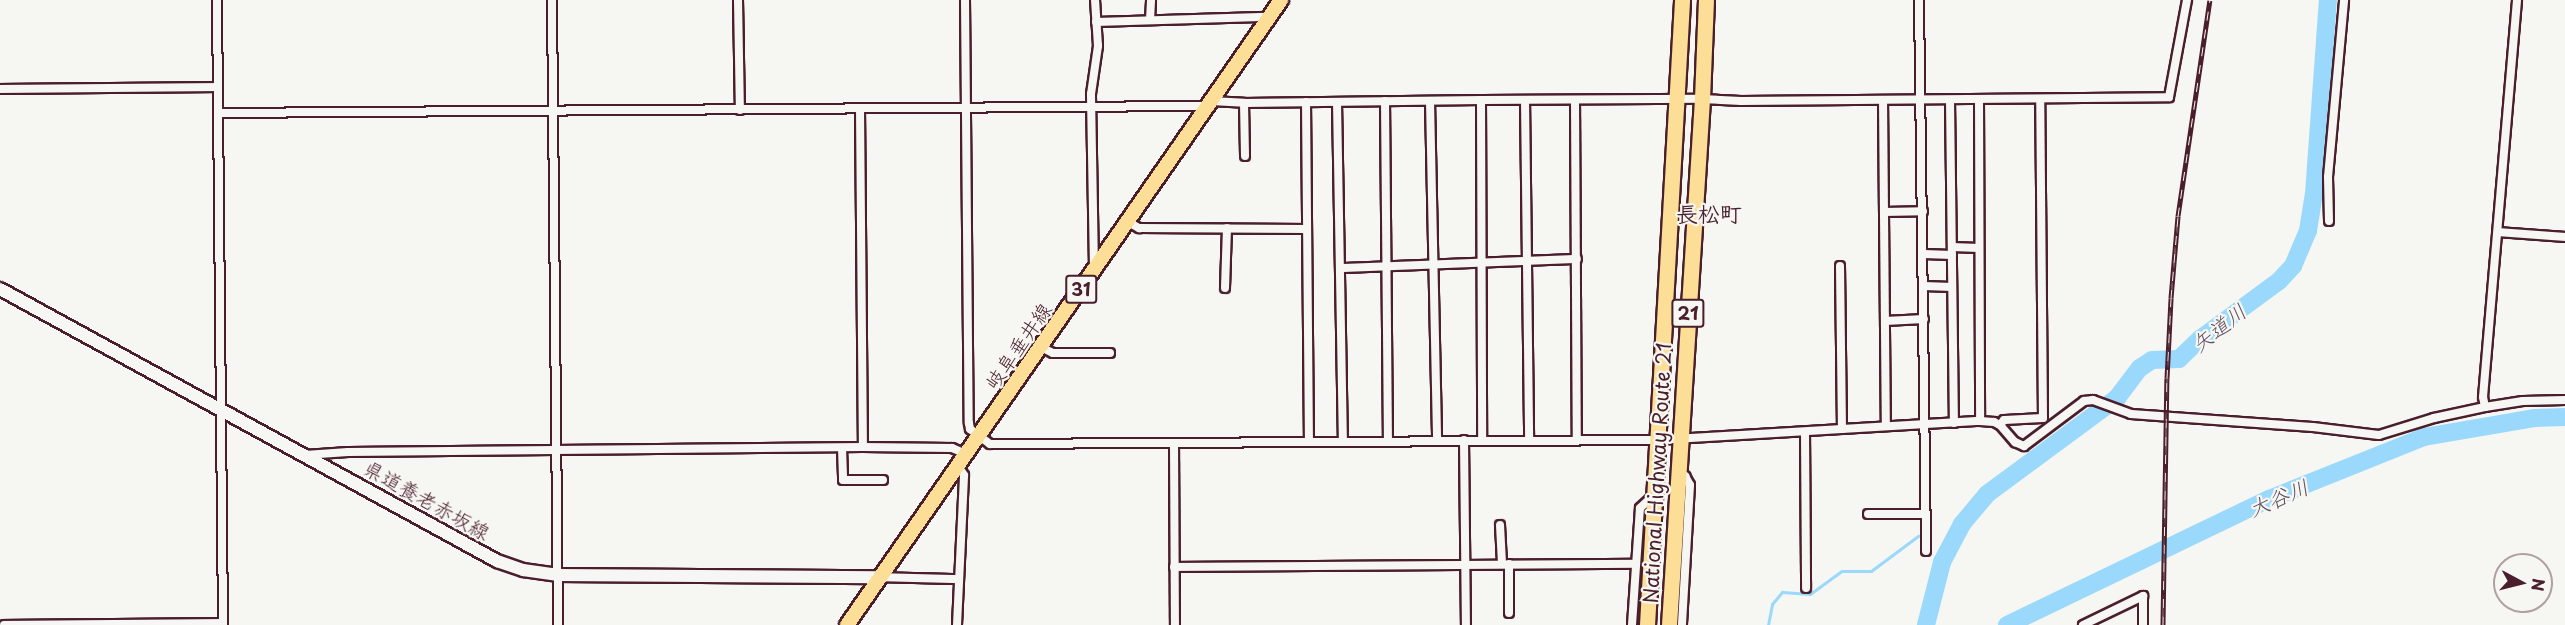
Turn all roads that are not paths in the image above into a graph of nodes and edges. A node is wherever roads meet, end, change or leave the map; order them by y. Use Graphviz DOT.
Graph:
graph roads {
  1 [pos="217,0"];
  2 [pos="552,0"];
  3 [pos="738,0"];
  4 [pos="965,0"];
  5 [pos="1095,0"];
  6 [pos="1150,0"];
  7 [pos="1281,0"];
  8 [pos="1682,0"];
  9 [pos="1706,0"];
  10 [pos="1919,0"];
  11 [pos="2187,0"];
  12 [pos="2344,0"];
  13 [pos="2517,0"];
  14 [pos="1269,16"];
  15 [pos="1150,20"];
  16 [pos="1096,22"];
  17 [pos="218,87"];
  18 [pos="0,89"];
  19 [pos="1702,99"];
  20 [pos="1979,99"];
  21 [pos="2040,99"];
  22 [pos="1430,100"];
  23 [pos="1480,100"];
  24 [pos="1525,100"];
  25 [pos="1575,100"];
  26 [pos="1678,100"];
  27 [pos="1883,100"];
  28 [pos="1921,100"];
  29 [pos="1950,100"];
  30 [pos="1385,101"];
  31 [pos="1305,102"];
  32 [pos="1337,102"];
  33 [pos="1209,104"];
  34 [pos="1244,104"];
  35 [pos="860,109"];
  36 [pos="966,109"];
  37 [pos="1091,109"];
  38 [pos="740,110"];
  39 [pos="218,113"];
  40 [pos="554,113"];
  41 [pos="1245,156"];
  42 [pos="1923,211"];
  43 [pos="1884,212"];
  44 [pos="2329,221"];
  45 [pos="1128,222"];
  46 [pos="1227,228"];
  47 [pos="1307,229"];
  48 [pos="2498,232"];
  49 [pos="2565,237"];
  50 [pos="1979,248"];
  51 [pos="1952,251"];
  52 [pos="1924,254"];
  53 [pos="1577,259"];
  54 [pos="1528,261"];
  55 [pos="1479,263"];
  56 [pos="1434,265"];
  57 [pos="1387,266"];
  58 [pos="1840,266"];
  59 [pos="1341,268"];
  60 [pos="1094,271"];
  61 [pos="1924,286"];
  62 [pos="1952,286"];
  63 [pos="1225,288"];
  64 [pos="0,289"];
  65 [pos="1924,319"];
  66 [pos="1885,321"];
  67 [pos="1041,347"];
  68 [pos="1110,353"];
  69 [pos="2565,400"];
  70 [pos="2485,407"];
  71 [pos="220,409"];
  72 [pos="1980,421"];
  73 [pos="1954,423"];
  74 [pos="1925,425"];
  75 [pos="2000,425"];
  76 [pos="1886,426"];
  77 [pos="1842,429"];
  78 [pos="1805,432"];
  79 [pos="979,437"];
  80 [pos="1577,438"];
  81 [pos="1529,439"];
  82 [pos="1679,439"];
  83 [pos="1437,440"];
  84 [pos="1464,440"];
  85 [pos="1482,440"];
  86 [pos="1657,440"];
  87 [pos="1310,441"];
  88 [pos="1343,441"];
  89 [pos="1388,441"];
  90 [pos="1174,442"];
  91 [pos="863,447"];
  92 [pos="842,448"];
  93 [pos="555,450"];
  94 [pos="966,454"];
  95 [pos="305,456"];
  96 [pos="958,466"];
  97 [pos="1678,473"];
  98 [pos="883,480"];
  99 [pos="1656,494"];
  100 [pos="1868,514"];
  101 [pos="1926,514"];
  102 [pos="1500,525"];
  103 [pos="1926,551"];
  104 [pos="1466,564"];
  105 [pos="1505,564"];
  106 [pos="1636,564"];
  107 [pos="1174,567"];
  108 [pos="557,575"];
  109 [pos="879,577"];
  110 [pos="958,579"];
  111 [pos="1806,588"];
  112 [pos="1509,613"];
  113 [pos="223,624"];
  114 [pos="4,625"];
  115 [pos="558,625"];
  116 [pos="847,625"];
  117 [pos="957,625"];
  118 [pos="1175,625"];
  119 [pos="1466,625"];
  120 [pos="1632,625"];
  121 [pos="1647,625"];
  122 [pos="1669,625"];
  123 [pos="1682,625"];
  124 [pos="2082,625"];
  125 [pos="2143,625"];
  1 -- 17 [label="street"];
  2 -- 40 [label="street"];
  3 -- 38 [label="street"];
  4 -- 36 [label="street"];
  5 -- 16 [label="street"];
  6 -- 15 [label="street"];
  7 -- 14 [label="main road, 岐阜垂井線 / 31"];
  8 -- 26 [label="highway, National Highway Route 21 / 21"];
  9 -- 19 [label="highway, National Highway Route 21 / 21"];
  10 -- 28 [label="street"];
  11 -- 21 [label="street"];
  12 -- 44 [label="street"];
  13 -- 48 [label="street"];
  14 -- 15 [label="street"];
  14 -- 33 [label="main road, 岐阜垂井線 / 31"];
  15 -- 16 [label="street"];
  16 -- 37 [label="street"];
  17 -- 18 [label="street"];
  17 -- 39 [label="street"];
  19 -- 26 [label="street"];
  19 -- 27 [label="street"];
  19 -- 82 [label="highway, National Highway Route 21 / 21"];
  20 -- 21 [label="street"];
  20 -- 29 [label="street"];
  20 -- 50 [label="street"];
  21 -- 75 [label="street"];
  22 -- 23 [label="street"];
  22 -- 30 [label="street"];
  22 -- 56 [label="street"];
  23 -- 24 [label="street"];
  23 -- 55 [label="street"];
  24 -- 25 [label="street"];
  24 -- 54 [label="street"];
  25 -- 26 [label="street"];
  25 -- 53 [label="street"];
  26 -- 86 [label="highway, National Highway Route 21 / 21"];
  27 -- 28 [label="street"];
  27 -- 43 [label="street"];
  28 -- 29 [label="street"];
  28 -- 42 [label="street"];
  29 -- 51 [label="street"];
  30 -- 32 [label="street"];
  30 -- 57 [label="street"];
  31 -- 32 [label="street"];
  31 -- 34 [label="street"];
  31 -- 47 [label="street"];
  32 -- 59 [label="street"];
  33 -- 34 [label="street"];
  33 -- 37 [label="street"];
  33 -- 45 [label="main road, 岐阜垂井線 / 31"];
  34 -- 41 [label="street"];
  35 -- 36 [label="street"];
  35 -- 38 [label="street"];
  35 -- 91 [label="street"];
  36 -- 37 [label="street"];
  36 -- 79 [label="street"];
  37 -- 60 [label="street"];
  38 -- 40 [label="street"];
  39 -- 40 [label="street"];
  39 -- 71 [label="street"];
  40 -- 93 [label="street"];
  42 -- 43 [label="street"];
  42 -- 52 [label="street"];
  43 -- 66 [label="street"];
  45 -- 46 [label="street"];
  45 -- 60 [label="main road, 岐阜垂井線 / 31"];
  46 -- 47 [label="street"];
  46 -- 63 [label="street"];
  47 -- 87 [label="street"];
  48 -- 49 [label="street"];
  48 -- 70 [label="street"];
  50 -- 51 [label="street"];
  50 -- 72 [label="street"];
  51 -- 52 [label="street"];
  51 -- 62 [label="street"];
  52 -- 61 [label="street"];
  53 -- 54 [label="street"];
  53 -- 80 [label="street"];
  54 -- 55 [label="street"];
  54 -- 81 [label="street"];
  55 -- 56 [label="street"];
  55 -- 85 [label="street"];
  56 -- 57 [label="street"];
  56 -- 83 [label="street"];
  57 -- 59 [label="street"];
  57 -- 89 [label="street"];
  58 -- 77 [label="street"];
  59 -- 88 [label="street"];
  60 -- 67 [label="main road, 岐阜垂井線 / 31"];
  61 -- 62 [label="street"];
  61 -- 65 [label="street"];
  62 -- 73 [label="street"];
  64 -- 71 [label="main road, 県道養老赤坂線"];
  65 -- 66 [label="street"];
  65 -- 74 [label="street"];
  66 -- 76 [label="street"];
  67 -- 68 [label="street"];
  67 -- 79 [label="main road, 岐阜垂井線 / 31"];
  69 -- 70 [label="street"];
  70 -- 75 [label="street"];
  71 -- 95 [label="main road, 県道養老赤坂線"];
  71 -- 113 [label="street"];
  72 -- 73 [label="street"];
  72 -- 75 [label="street"];
  73 -- 74 [label="street"];
  74 -- 76 [label="street"];
  74 -- 101 [label="street"];
  76 -- 77 [label="street"];
  77 -- 78 [label="street"];
  78 -- 82 [label="street"];
  78 -- 111 [label="street"];
  79 -- 90 [label="street"];
  79 -- 94 [label="main road, 岐阜垂井線 / 31"];
  80 -- 81 [label="street"];
  80 -- 86 [label="street"];
  81 -- 85 [label="street"];
  82 -- 86 [label="street"];
  82 -- 97 [label="highway, National Highway Route 21 / 21"];
  83 -- 84 [label="street"];
  83 -- 89 [label="street"];
  84 -- 85 [label="street"];
  84 -- 104 [label="street"];
  86 -- 99 [label="highway, National Highway Route 21 / 21"];
  87 -- 88 [label="street"];
  87 -- 90 [label="street"];
  88 -- 89 [label="street"];
  90 -- 107 [label="street"];
  91 -- 92 [label="street"];
  91 -- 94 [label="street"];
  92 -- 93 [label="street"];
  92 -- 98 [label="street"];
  93 -- 95 [label="street"];
  93 -- 108 [label="street"];
  94 -- 96 [label="main road, 岐阜垂井線 / 31"];
  95 -- 108 [label="main road, 県道養老赤坂線"];
  96 -- 109 [label="main road, 岐阜垂井線 / 31"];
  96 -- 110 [label="street"];
  97 -- 122 [label="highway, National Highway Route 21 / 21"];
  97 -- 123 [label="street"];
  99 -- 106 [label="street"];
  99 -- 121 [label="highway, National Highway Route 21 / 21"];
  100 -- 101 [label="street"];
  101 -- 103 [label="street"];
  102 -- 105 [label="street"];
  104 -- 105 [label="street"];
  104 -- 107 [label="street"];
  104 -- 119 [label="street"];
  105 -- 106 [label="street"];
  105 -- 112 [label="street"];
  106 -- 120 [label="street"];
  107 -- 118 [label="street"];
  108 -- 109 [label="main road, 県道養老赤坂線"];
  108 -- 115 [label="street"];
  109 -- 110 [label="street"];
  109 -- 116 [label="main road, 岐阜垂井線 / 31"];
  110 -- 117 [label="street"];
  113 -- 114 [label="street"];
  124 -- 125 [label="street"];
}
